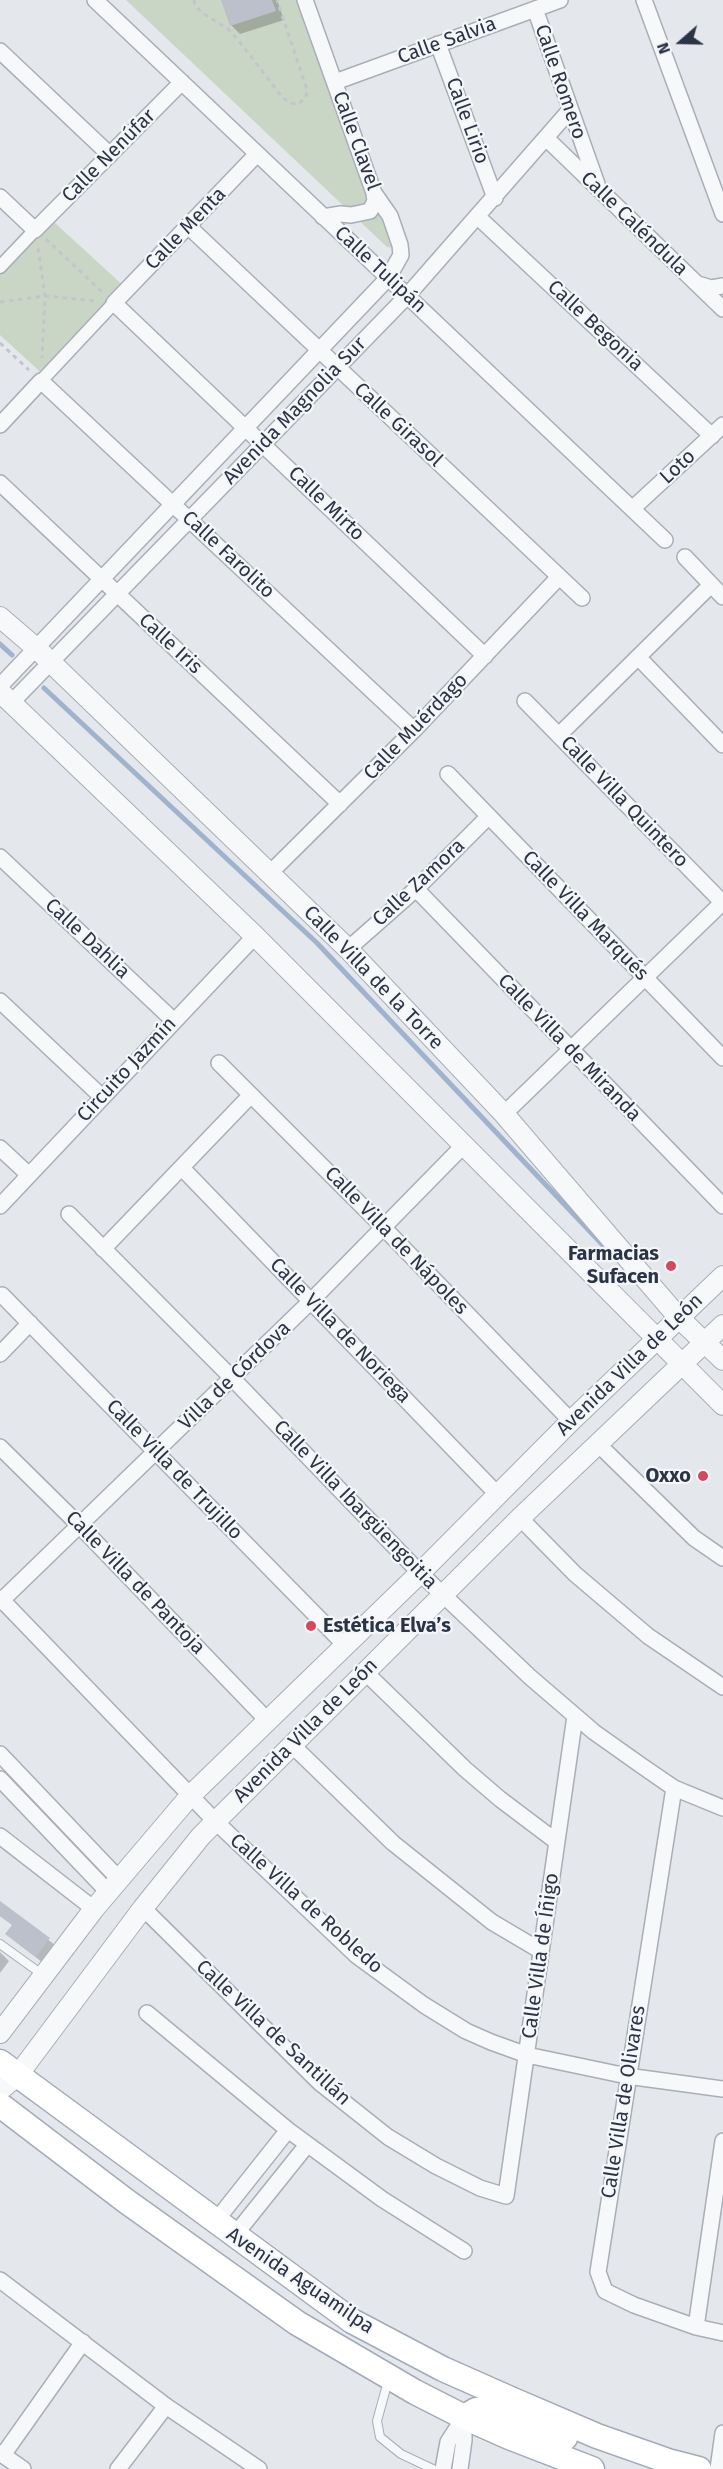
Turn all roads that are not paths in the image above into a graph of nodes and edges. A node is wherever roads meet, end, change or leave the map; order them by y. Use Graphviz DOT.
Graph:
graph roads {
  1 [pos="95,0"];
  2 [pos="305,0"];
  3 [pos="560,0"];
  4 [pos="644,0"];
  5 [pos="535,9"];
  6 [pos="438,44"];
  7 [pos="0,51"];
  8 [pos="182,82"];
  9 [pos="335,82"];
  10 [pos="570,110"];
  11 [pos="546,138"];
  12 [pos="257,154"];
  13 [pos="110,155"];
  14 [pos="598,189"];
  15 [pos="374,193"];
  16 [pos="0,197"];
  17 [pos="495,198"];
  18 [pos="723,214"];
  19 [pos="323,217"];
  20 [pos="477,217"];
  21 [pos="188,226"];
  22 [pos="35,230"];
  23 [pos="0,267"];
  24 [pos="388,278"];
  25 [pos="696,283"];
  26 [pos="723,286"];
  27 [pos="407,296"];
  28 [pos="114,303"];
  29 [pos="723,309"];
  30 [pos="319,350"];
  31 [pos="337,367"];
  32 [pos="41,381"];
  33 [pos="0,425"];
  34 [pos="246,428"];
  35 [pos="718,430"];
  36 [pos="263,444"];
  37 [pos="0,483"];
  38 [pos="173,504"];
  39 [pos="632,509"];
  40 [pos="190,519"];
  41 [pos="665,540"];
  42 [pos="685,557"];
  43 [pos="560,578"];
  44 [pos="101,579"];
  45 [pos="711,585"];
  46 [pos="117,594"];
  47 [pos="723,597"];
  48 [pos="582,598"];
  49 [pos="0,617"];
  50 [pos="36,648"];
  51 [pos="485,656"];
  52 [pos="638,657"];
  53 [pos="50,664"];
  54 [pos="0,686"];
  55 [pos="6,698"];
  56 [pos="525,701"];
  57 [pos="414,730"];
  58 [pos="559,735"];
  59 [pos="723,745"];
  60 [pos="448,774"];
  61 [pos="340,804"];
  62 [pos="489,816"];
  63 [pos="0,857"];
  64 [pos="269,874"];
  65 [pos="416,890"];
  66 [pos="723,903"];
  67 [pos="255,936"];
  68 [pos="348,949"];
  69 [pos="645,978"];
  70 [pos="0,1001"];
  71 [pos="174,1021"];
  72 [pos="572,1050"];
  73 [pos="723,1058"];
  74 [pos="219,1063"];
  75 [pos="251,1095"];
  76 [pos="102,1097"];
  77 [pos="504,1114"];
  78 [pos="464,1144"];
  79 [pos="0,1148"];
  80 [pos="182,1168"];
  81 [pos="29,1175"];
  82 [pos="0,1206"];
  83 [pos="723,1206"];
  84 [pos="69,1214"];
  85 [pos="384,1228"];
  86 [pos="104,1249"];
  87 [pos="723,1276"];
  88 [pos="2,1295"];
  89 [pos="311,1301"];
  90 [pos="679,1318"];
  91 [pos="30,1323"];
  92 [pos="723,1325"];
  93 [pos="659,1339"];
  94 [pos="705,1342"];
  95 [pos="0,1354"];
  96 [pos="723,1360"];
  97 [pos="683,1365"];
  98 [pos="232,1378"];
  99 [pos="723,1405"];
  100 [pos="572,1421"];
  101 [pos="598,1444"];
  102 [pos="0,1447"];
  103 [pos="157,1452"];
  104 [pos="498,1495"];
  105 [pos="520,1518"];
  106 [pos="79,1525"];
  107 [pos="723,1558"];
  108 [pos="420,1573"];
  109 [pos="443,1595"];
  110 [pos="1,1600"];
  111 [pos="346,1646"];
  112 [pos="366,1672"];
  113 [pos="723,1687"];
  114 [pos="575,1716"];
  115 [pos="268,1721"];
  116 [pos="292,1744"];
  117 [pos="0,1754"];
  118 [pos="0,1779"];
  119 [pos="674,1788"];
  120 [pos="190,1796"];
  121 [pos="723,1808"];
  122 [pos="215,1821"];
  123 [pos="0,1836"];
  124 [pos="557,1842"];
  125 [pos="114,1886"];
  126 [pos="143,1908"];
  127 [pos="94,1909"];
  128 [pos="0,1944"];
  129 [pos="542,1951"];
  130 [pos="44,1976"];
  131 [pos="147,2013"];
  132 [pos="0,2033"];
  133 [pos="527,2055"];
  134 [pos="6,2076"];
  135 [pos="627,2076"];
  136 [pos="723,2089"];
  137 [pos="0,2105"];
  138 [pos="288,2130"];
  139 [pos="723,2141"];
  140 [pos="308,2145"];
  141 [pos="506,2196"];
  142 [pos="224,2229"];
  143 [pos="464,2251"];
  144 [pos="0,2280"];
  145 [pos="352,2321"];
  146 [pos="696,2327"];
  147 [pos="723,2333"];
  148 [pos="82,2342"];
  149 [pos="389,2377"];
  150 [pos="166,2406"];
  151 [pos="464,2417"];
  152 [pos="723,2433"];
  153 [pos="597,2436"];
  154 [pos="1,2454"];
  155 [pos="255,2468"];
  156 [pos="23,2469"];
  157 [pos="118,2469"];
  158 [pos="433,2469"];
  159 [pos="443,2469"];
  160 [pos="460,2469"];
  161 [pos="592,2469"];
  162 [pos="699,2469"];
  163 [pos="718,2469"];
  1 -- 8 [label="street, Calle Tulipán"];
  2 -- 9 [label="street, Calle Clavel"];
  3 -- 5 [label="street, Calle Salvia"];
  4 -- 18 [label="street"];
  5 -- 6 [label="street, Calle Salvia"];
  5 -- 10 [label="street, Calle Romero"];
  6 -- 9 [label="street, Calle Salvia"];
  6 -- 17 [label="street, Calle Lirio"];
  7 -- 13 [label="street"];
  8 -- 12 [label="street, Calle Tulipán"];
  8 -- 13 [label="street, Calle Nenúfar"];
  9 -- 15 [label="street, Calle Clavel"];
  10 -- 11 [label="street, Avenida Magnolia Sur"];
  10 -- 14 [label="street, Calle Romero"];
  11 -- 14 [label="street, Calle Caléndula"];
  11 -- 17 [label="street, Avenida Magnolia Sur"];
  12 -- 19 [label="street, Calle Tulipán"];
  12 -- 21 [label="street, Calle Menta"];
  13 -- 22 [label="street, Calle Nenúfar"];
  14 -- 25 [label="street, Calle Caléndula"];
  15 -- 19 [label="street"];
  15 -- 24 [label="street, Calle Clavel"];
  16 -- 22 [label="street"];
  17 -- 20 [label="street, Avenida Magnolia Sur"];
  19 -- 24 [label="street, Calle Tulipán"];
  20 -- 27 [label="street, Avenida Magnolia Sur"];
  20 -- 35 [label="street, Calle Begonia"];
  21 -- 28 [label="street, Calle Menta"];
  21 -- 30 [label="street, Calle Girasol"];
  22 -- 23 [label="street"];
  24 -- 27 [label="street, Calle Tulipán"];
  24 -- 30 [label="street, Avenida Magnolia Sur"];
  25 -- 26 [label="street"];
  25 -- 29 [label="street, Calle Caléndula"];
  27 -- 31 [label="street, Avenida Magnolia Sur"];
  27 -- 39 [label="street, Calle Tulipán"];
  28 -- 32 [label="street"];
  28 -- 34 [label="street, Calle Mirto"];
  30 -- 31 [label="street, Calle Girasol"];
  30 -- 34 [label="street, Avenida Magnolia Sur"];
  31 -- 36 [label="street, Avenida Magnolia Sur"];
  31 -- 43 [label="street, Calle Girasol"];
  32 -- 33 [label="street"];
  32 -- 38 [label="street, Calle Farolito"];
  34 -- 36 [label="street, Calle Mirto"];
  34 -- 38 [label="street, Avenida Magnolia Sur"];
  35 -- 39 [label="street, Loto"];
  36 -- 40 [label="street, Avenida Magnolia Sur"];
  36 -- 51 [label="street, Calle Mirto"];
  37 -- 44 [label="street, Calle Iris"];
  38 -- 40 [label="street, Calle Farolito"];
  38 -- 44 [label="street, Avenida Magnolia Sur"];
  39 -- 41 [label="street, Calle Tulipán"];
  40 -- 46 [label="street, Avenida Magnolia Sur"];
  40 -- 57 [label="street, Calle Farolito"];
  42 -- 45 [label="street"];
  43 -- 48 [label="street, Calle Girasol"];
  43 -- 51 [label="street, Calle Muérdago"];
  44 -- 46 [label="street, Calle Iris"];
  44 -- 50 [label="street, Avenida Magnolia Sur"];
  45 -- 47 [label="street"];
  45 -- 52 [label="street"];
  46 -- 53 [label="street, Avenida Magnolia Sur"];
  46 -- 61 [label="street, Calle Iris"];
  49 -- 50 [label="street, Calle Villa de la Torre"];
  50 -- 53 [label="street, Calle Villa de la Torre"];
  50 -- 54 [label="street, Avenida Magnolia Sur"];
  51 -- 57 [label="street, Calle Muérdago"];
  52 -- 58 [label="street"];
  52 -- 59 [label="street"];
  53 -- 55 [label="street, Avenida Magnolia Sur"];
  53 -- 64 [label="street, Calle Villa de la Torre"];
  55 -- 67 [label="street"];
  56 -- 58 [label="street, Calle Villa Quintero"];
  57 -- 61 [label="street, Calle Muérdago"];
  58 -- 66 [label="street, Calle Villa Quintero"];
  60 -- 62 [label="street, Calle Villa Marqués"];
  61 -- 64 [label="street, Calle Muérdago"];
  62 -- 65 [label="street, Calle Zamora"];
  62 -- 69 [label="street, Calle Villa Marqués"];
  63 -- 71 [label="street, Calle Dahlia"];
  64 -- 68 [label="street, Calle Villa de la Torre"];
  65 -- 68 [label="street, Calle Zamora"];
  65 -- 72 [label="street, Calle Villa de Miranda"];
  66 -- 69 [label="street"];
  67 -- 71 [label="street, Circuito Jazmín"];
  67 -- 78 [label="street"];
  68 -- 77 [label="street, Calle Villa de la Torre"];
  69 -- 72 [label="street"];
  69 -- 73 [label="street, Calle Villa Marqués"];
  70 -- 76 [label="street"];
  71 -- 76 [label="street, Circuito Jazmín"];
  72 -- 77 [label="street"];
  72 -- 83 [label="street, Calle Villa de Miranda"];
  74 -- 75 [label="street, Calle Villa de Nápoles"];
  75 -- 80 [label="street"];
  75 -- 85 [label="street, Calle Villa de Nápoles"];
  76 -- 81 [label="street, Circuito Jazmín"];
  77 -- 90 [label="street, Calle Villa de la Torre"];
  78 -- 85 [label="street, Villa de Córdova"];
  78 -- 93 [label="street"];
  79 -- 81 [label="street"];
  80 -- 86 [label="street"];
  80 -- 89 [label="street, Calle Villa de Noriega"];
  81 -- 82 [label="street, Circuito Jazmín"];
  84 -- 86 [label="street, Calle Villa Ibargüengoitia"];
  85 -- 89 [label="street, Villa de Córdova"];
  85 -- 100 [label="street, Calle Villa de Nápoles"];
  86 -- 98 [label="street, Calle Villa Ibargüengoitia"];
  87 -- 90 [label="street, Avenida Villa de León"];
  88 -- 91 [label="street, Calle Villa de Trujillo"];
  89 -- 98 [label="street, Villa de Córdova"];
  89 -- 104 [label="street, Calle Villa de Noriega"];
  90 -- 93 [label="street, Avenida Villa de León"];
  90 -- 94 [label="street, Calle Villa de la Torre"];
  91 -- 95 [label="street"];
  91 -- 103 [label="street, Calle Villa de Trujillo"];
  92 -- 94 [label="street, Avenida Villa de León"];
  93 -- 97 [label="street"];
  93 -- 100 [label="street, Avenida Villa de León"];
  94 -- 96 [label="street, Calle Villa de la Torre"];
  94 -- 97 [label="street, Avenida Villa de León"];
  97 -- 99 [label="street"];
  97 -- 101 [label="street, Avenida Villa de León"];
  98 -- 103 [label="street, Villa de Córdova"];
  98 -- 108 [label="street, Calle Villa Ibargüengoitia"];
  100 -- 104 [label="street, Avenida Villa de León"];
  101 -- 105 [label="street, Avenida Villa de León"];
  101 -- 107 [label="street"];
  102 -- 106 [label="street, Calle Villa de Pantoja"];
  103 -- 106 [label="street, Villa de Córdova"];
  103 -- 111 [label="street, Calle Villa de Trujillo"];
  104 -- 108 [label="street, Avenida Villa de León"];
  105 -- 109 [label="street, Avenida Villa de León"];
  105 -- 113 [label="street"];
  106 -- 110 [label="street, Villa de Córdova"];
  106 -- 115 [label="street, Calle Villa de Pantoja"];
  108 -- 109 [label="street, Calle Villa Ibargüengoitia"];
  108 -- 111 [label="street, Avenida Villa de León"];
  109 -- 112 [label="street, Avenida Villa de León"];
  109 -- 114 [label="street, Calle Villa Ibargüengoitia"];
  110 -- 120 [label="street, Calle Villa de Robledo"];
  111 -- 115 [label="street, Avenida Villa de León"];
  112 -- 116 [label="street, Avenida Villa de León"];
  112 -- 124 [label="street"];
  114 -- 119 [label="street, Calle Villa Ibargüengoitia"];
  114 -- 124 [label="street, Calle Villa de Íñigo"];
  115 -- 120 [label="street, Avenida Villa de León"];
  116 -- 122 [label="street, Avenida Villa de León"];
  116 -- 129 [label="street"];
  117 -- 125 [label="street"];
  118 -- 125 [label="street"];
  119 -- 121 [label="street, Calle Villa Ibargüengoitia"];
  119 -- 135 [label="street, Calle Villa de Olivares"];
  120 -- 122 [label="street, Calle Villa de Robledo"];
  120 -- 125 [label="street, Avenida Villa de León"];
  122 -- 126 [label="street, Avenida Villa de León"];
  122 -- 133 [label="street, Calle Villa de Robledo"];
  123 -- 127 [label="street"];
  124 -- 129 [label="street, Calle Villa de Íñigo"];
  125 -- 127 [label="street, Avenida Villa de León"];
  126 -- 134 [label="street, Avenida Villa de León"];
  126 -- 141 [label="street, Calle Villa de Santillán"];
  127 -- 130 [label="street, Avenida Villa de León"];
  128 -- 130 [label="lane"];
  129 -- 133 [label="street, Calle Villa de Íñigo"];
  130 -- 132 [label="street, Avenida Villa de León"];
  131 -- 138 [label="street"];
  133 -- 135 [label="street, Calle Villa de Robledo"];
  133 -- 141 [label="street, Calle Villa de Íñigo"];
  134 -- 142 [label="main road, Avenida Aguamilpa"];
  135 -- 136 [label="street, Calle Villa de Robledo"];
  135 -- 146 [label="street, Calle Villa de Olivares"];
  137 -- 149 [label="main road, Avenida Aguamilpa"];
  138 -- 140 [label="street"];
  138 -- 142 [label="street"];
  139 -- 146 [label="street"];
  140 -- 142 [label="street"];
  140 -- 143 [label="street"];
  142 -- 145 [label="main road, Avenida Aguamilpa"];
  144 -- 148 [label="street"];
  145 -- 151 [label="main road"];
  145 -- 153 [label="main road, Avenida Aguamilpa"];
  146 -- 147 [label="street, Calle Villa de Olivares"];
  148 -- 150 [label="street"];
  148 -- 154 [label="street"];
  149 -- 151 [label="main road, Avenida Aguamilpa"];
  149 -- 158 [label="lane"];
  150 -- 155 [label="street"];
  150 -- 157 [label="street"];
  151 -- 153 [label="main road"];
  151 -- 159 [label="street"];
  151 -- 160 [label="street"];
  151 -- 161 [label="main road, Avenida Aguamilpa"];
  152 -- 163 [label="street"];
  153 -- 162 [label="main road, Avenida Aguamilpa"];
  154 -- 156 [label="street"];
}
